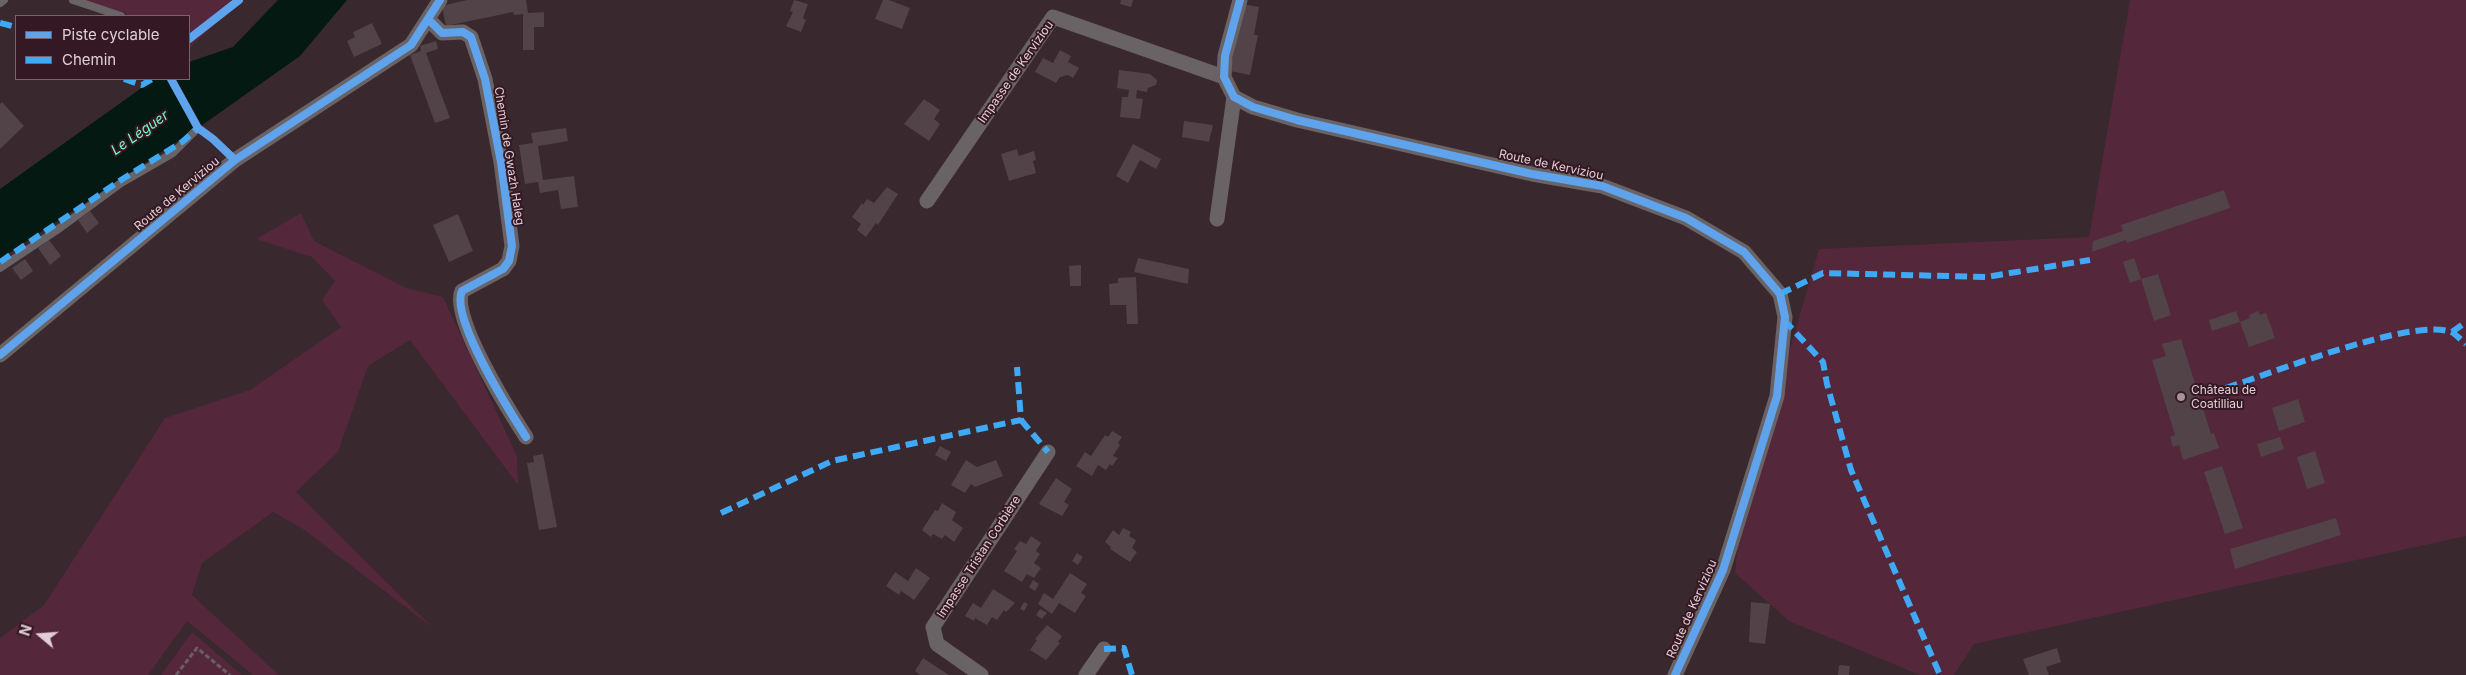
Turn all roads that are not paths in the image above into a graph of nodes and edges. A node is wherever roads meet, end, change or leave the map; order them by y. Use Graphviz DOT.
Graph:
graph roads {
  1 [pos="4,0"];
  2 [pos="73,0"];
  3 [pos="440,0"];
  4 [pos="1240,0"];
  5 [pos="0,3"];
  6 [pos="118,15"];
  7 [pos="428,19"];
  8 [pos="1224,76"];
  9 [pos="1234,97"];
  10 [pos="198,128"];
  11 [pos="927,201"];
  12 [pos="1217,219"];
  13 [pos="0,268"];
  14 [pos="0,355"];
  15 [pos="526,437"];
  16 [pos="1048,452"];
  17 [pos="1104,649"];
  18 [pos="981,675"];
  19 [pos="1086,675"];
  20 [pos="1675,675"];
  1 -- 5 [label="lane"];
  2 -- 6 [label="lane"];
  3 -- 7 [label="street, Route de Kerviziou"];
  4 -- 8 [label="street"];
  7 -- 14 [label="street, Route de Kerviziou"];
  7 -- 15 [label="street, Chemin de Gwazh Haleg"];
  8 -- 9 [label="street"];
  8 -- 11 [label="street, Impasse de Kerviziou"];
  9 -- 12 [label="street"];
  9 -- 20 [label="street, Route de Kerviziou"];
  10 -- 13 [label="lane"];
  16 -- 18 [label="street, Impasse Tristan Corbière"];
  17 -- 19 [label="street"];
}
